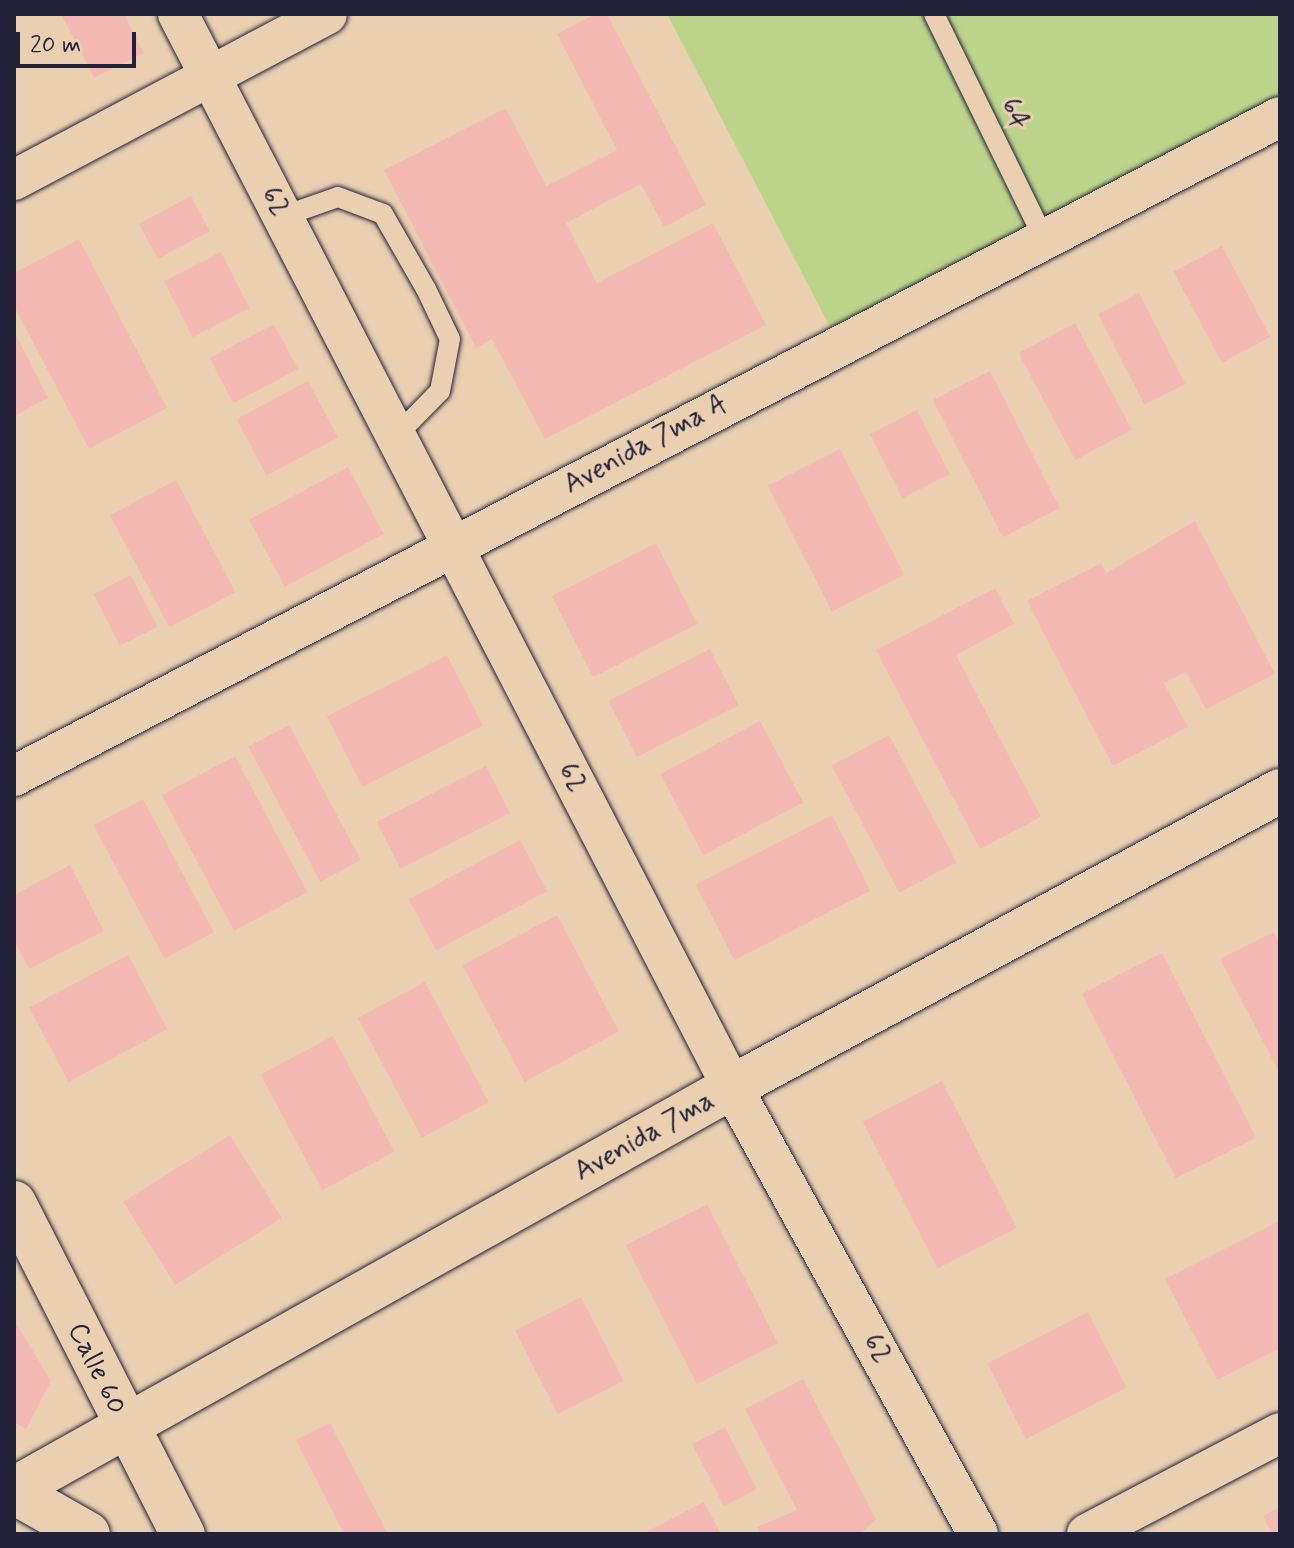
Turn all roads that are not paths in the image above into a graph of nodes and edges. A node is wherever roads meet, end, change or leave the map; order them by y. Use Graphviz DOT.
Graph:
graph roads {
  1 [pos="178,14"];
  2 [pos="327,14"];
  3 [pos="934,14"];
  4 [pos="209,75"];
  5 [pos="1280,117"];
  6 [pos="14,180"];
  7 [pos="281,217"];
  8 [pos="1044,239"];
  9 [pos="394,438"];
  10 [pos="451,547"];
  11 [pos="14,776"];
  12 [pos="1280,791"];
  13 [pos="732,1087"];
  14 [pos="14,1203"];
  15 [pos="126,1429"];
  16 [pos="1280,1433"];
  17 [pos="14,1491"];
  18 [pos="88,1534"];
  19 [pos="183,1534"];
  20 [pos="978,1534"];
  21 [pos="1087,1534"];
  1 -- 4 [label="street, 62"];
  2 -- 4 [label="street"];
  3 -- 8 [label="lane, 64"];
  4 -- 6 [label="street"];
  4 -- 7 [label="street, 62"];
  5 -- 8 [label="street, Avenida 7ma A"];
  7 -- 9 [label="street, 62"];
  7 -- 9 [label="lane"];
  8 -- 10 [label="street, Avenida 7ma A"];
  9 -- 10 [label="street, 62"];
  10 -- 11 [label="street, Avenida 7ma A"];
  10 -- 13 [label="street, 62"];
  12 -- 13 [label="main road, Avenida 7ma"];
  13 -- 15 [label="main road, Avenida 7ma"];
  13 -- 20 [label="street, 62"];
  14 -- 15 [label="main road, Calle 60"];
  15 -- 17 [label="main road, Avenida 7ma"];
  15 -- 19 [label="main road, Calle 60"];
  16 -- 21 [label="street"];
  17 -- 18 [label="main road"];
}
